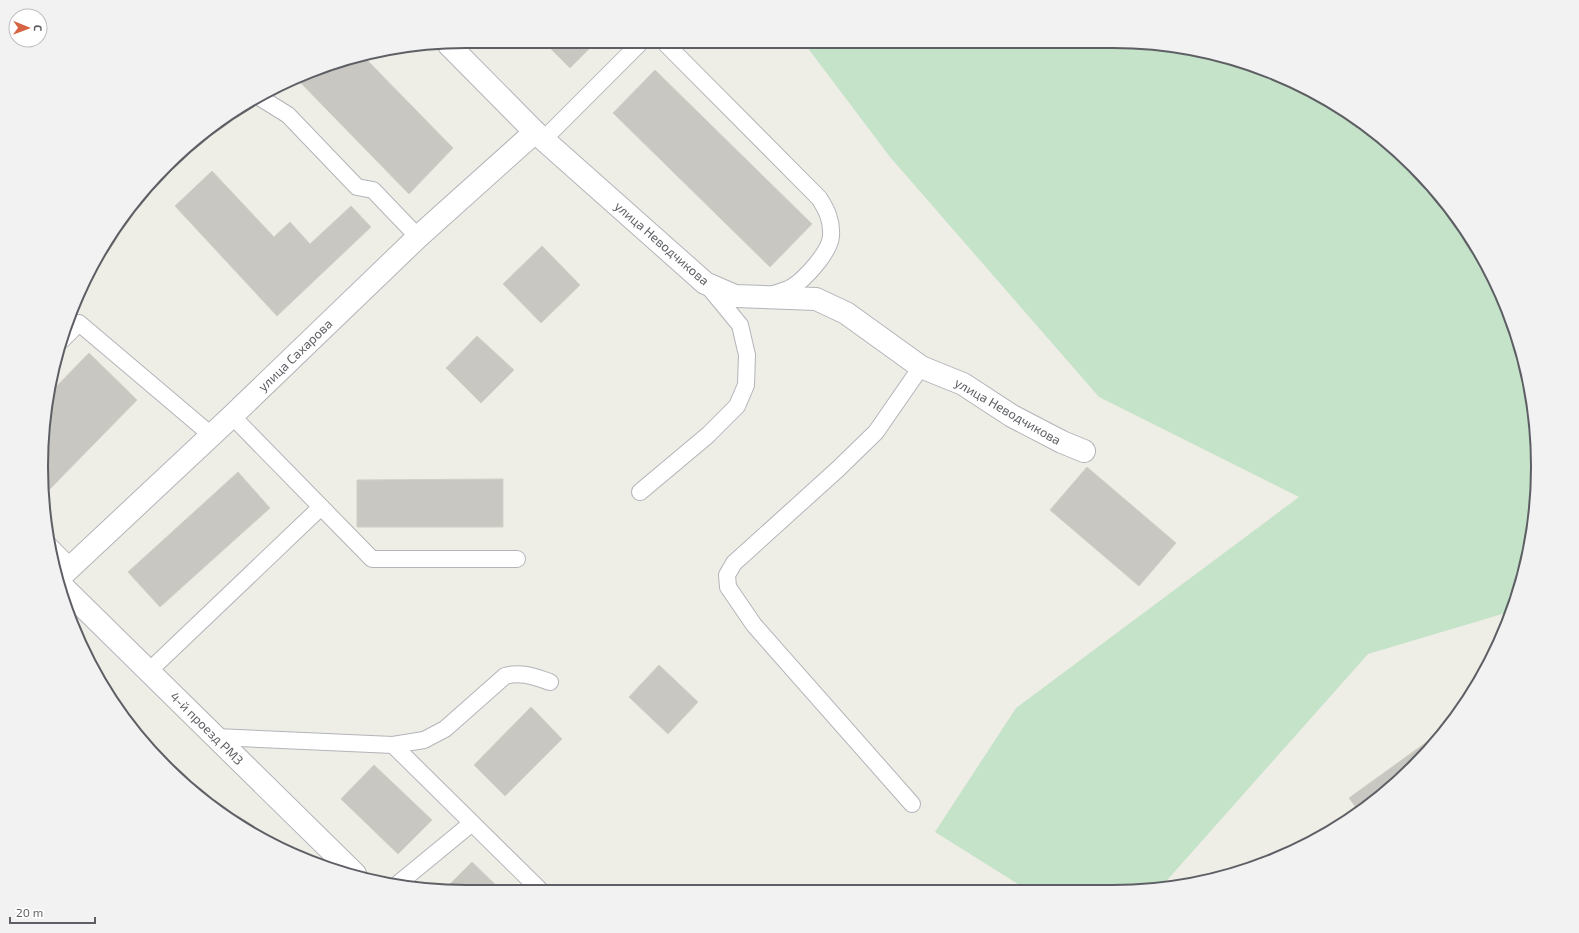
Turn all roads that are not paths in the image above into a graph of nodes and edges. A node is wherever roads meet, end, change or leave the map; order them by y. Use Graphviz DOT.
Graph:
graph roads {
  1 [pos="453,48"];
  2 [pos="635,48"];
  3 [pos="670,48"];
  4 [pos="264,100"];
  5 [pos="540,135"];
  6 [pos="418,237"];
  7 [pos="705,282"];
  8 [pos="762,298"];
  9 [pos="70,332"];
  10 [pos="921,367"];
  11 [pos="232,416"];
  12 [pos="210,434"];
  13 [pos="1084,451"];
  14 [pos="640,492"];
  15 [pos="321,507"];
  16 [pos="516,559"];
  17 [pos="62,576"];
  18 [pos="149,671"];
  19 [pos="550,682"];
  20 [pos="215,737"];
  21 [pos="393,745"];
  22 [pos="912,804"];
  23 [pos="472,823"];
  24 [pos="349,868"];
  25 [pos="403,880"];
  26 [pos="535,885"];
  1 -- 5 [label="street, улица Неводчикова"];
  2 -- 5 [label="lane"];
  3 -- 8 [label="lane"];
  4 -- 6 [label="lane"];
  5 -- 6 [label="street, улица Сахарова"];
  5 -- 7 [label="street, улица Неводчикова"];
  6 -- 11 [label="street, улица Сахарова"];
  7 -- 8 [label="street, улица Неводчикова"];
  7 -- 14 [label="lane"];
  8 -- 10 [label="street, улица Неводчикова"];
  9 -- 12 [label="lane"];
  10 -- 13 [label="street, улица Неводчикова"];
  10 -- 22 [label="lane"];
  11 -- 12 [label="street, улица Сахарова"];
  11 -- 15 [label="lane"];
  12 -- 17 [label="street, улица Сахарова"];
  15 -- 16 [label="lane"];
  15 -- 18 [label="lane"];
  17 -- 18 [label="street, 4-й проезд РМЗ"];
  18 -- 20 [label="street, 4-й проезд РМЗ"];
  19 -- 21 [label="lane"];
  20 -- 21 [label="lane"];
  20 -- 24 [label="street, 4-й проезд РМЗ"];
  21 -- 23 [label="lane"];
  23 -- 25 [label="lane"];
  23 -- 26 [label="lane"];
}
